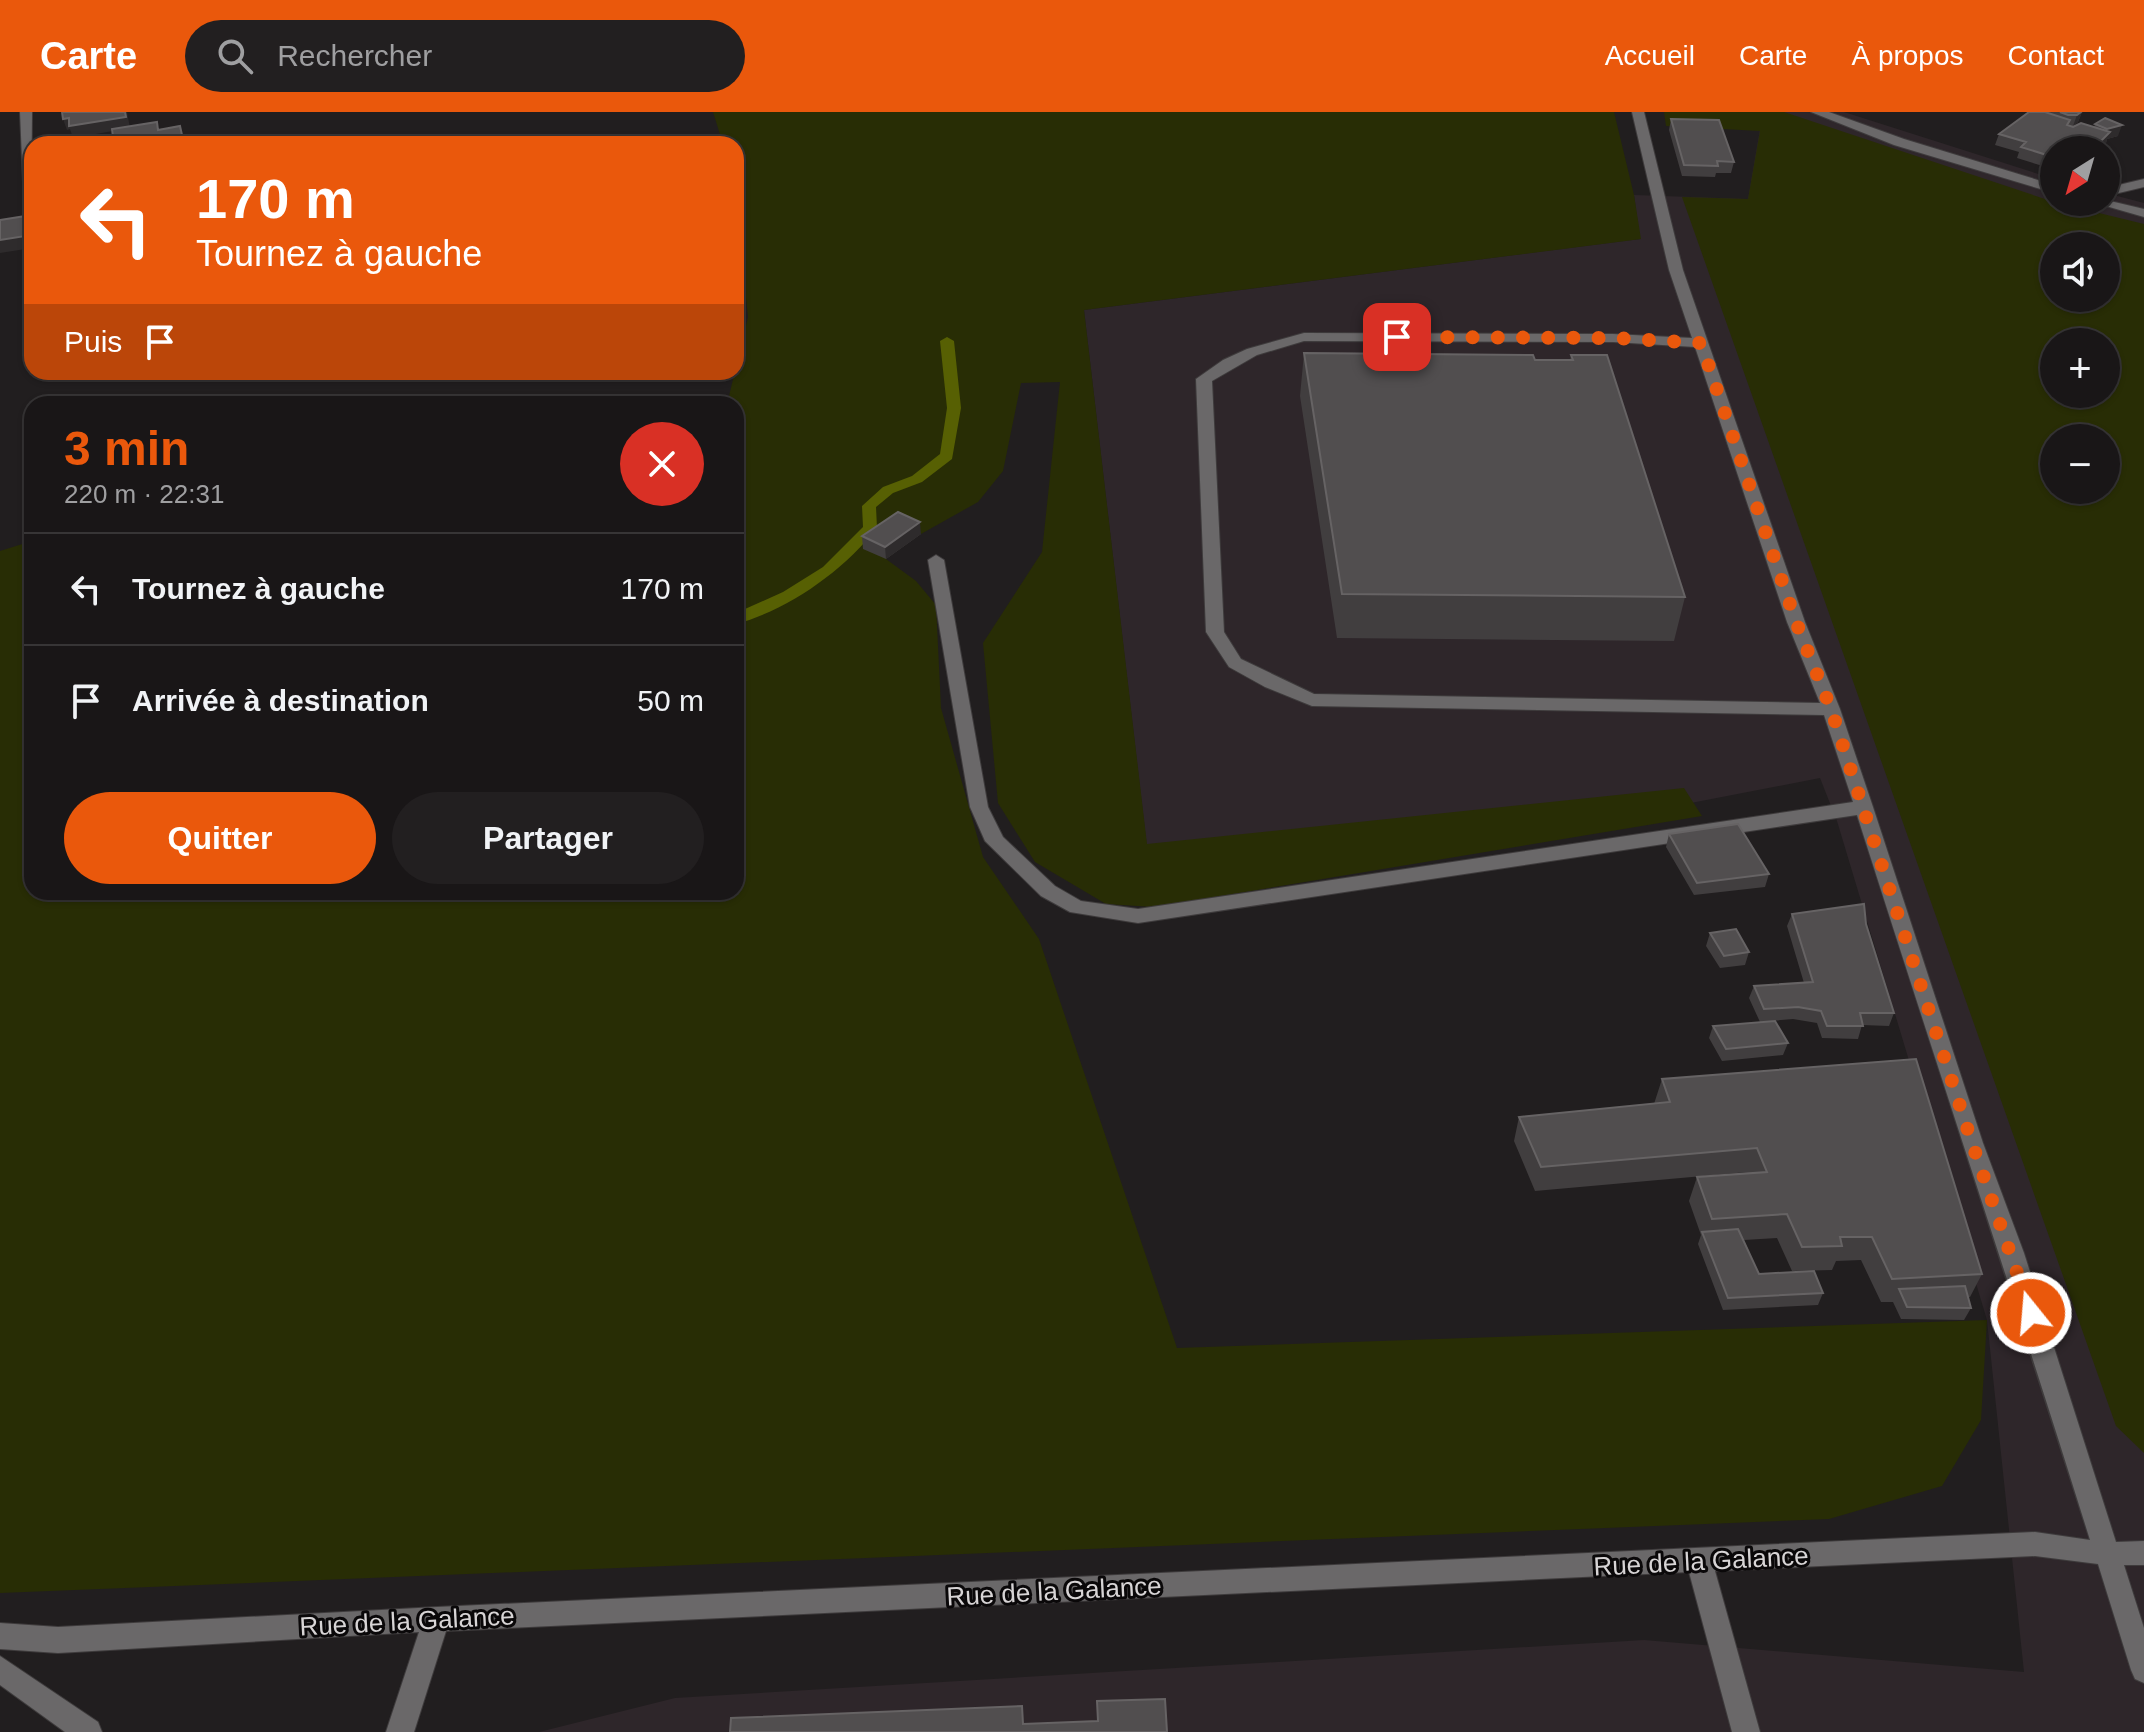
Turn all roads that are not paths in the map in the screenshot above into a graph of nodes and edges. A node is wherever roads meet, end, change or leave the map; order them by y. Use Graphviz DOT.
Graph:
graph roads {
  1 [pos="26,112"];
  2 [pos="1638,112"];
  3 [pos="1817,112"];
  4 [pos="27,136"];
  5 [pos="2144,183"];
  6 [pos="2040,185"];
  7 [pos="2120,189"];
  8 [pos="2120,207"];
  9 [pos="2144,213"];
  10 [pos="1701,343"];
  11 [pos="936,560"];
  12 [pos="1831,709"];
  13 [pos="1864,807"];
  14 [pos="2144,1553"];
  15 [pos="2108,1554"];
  16 [pos="1699,1561"];
  17 [pos="437,1619"];
  18 [pos="0,1636"];
  19 [pos="0,1669"];
  20 [pos="2144,1670"];
  21 [pos="88,1732"];
  22 [pos="400,1732"];
  23 [pos="1746,1732"];
  1 -- 4 [label="street"];
  2 -- 10 [label="street"];
  3 -- 6 [label="street"];
  5 -- 7 [label="street"];
  8 -- 9 [label="street"];
  10 -- 12 [label="street"];
  10 -- 12 [label="street"];
  11 -- 13 [label="street"];
  12 -- 13 [label="street"];
  13 -- 15 [label="street"];
  14 -- 15 [label="street, Rue de la Galance"];
  15 -- 16 [label="street, Rue de la Galance"];
  15 -- 20 [label="street"];
  16 -- 17 [label="street, Rue de la Galance"];
  16 -- 23 [label="street"];
  17 -- 18 [label="street, Rue de la Galance"];
  17 -- 22 [label="street"];
  19 -- 21 [label="street"];
}
